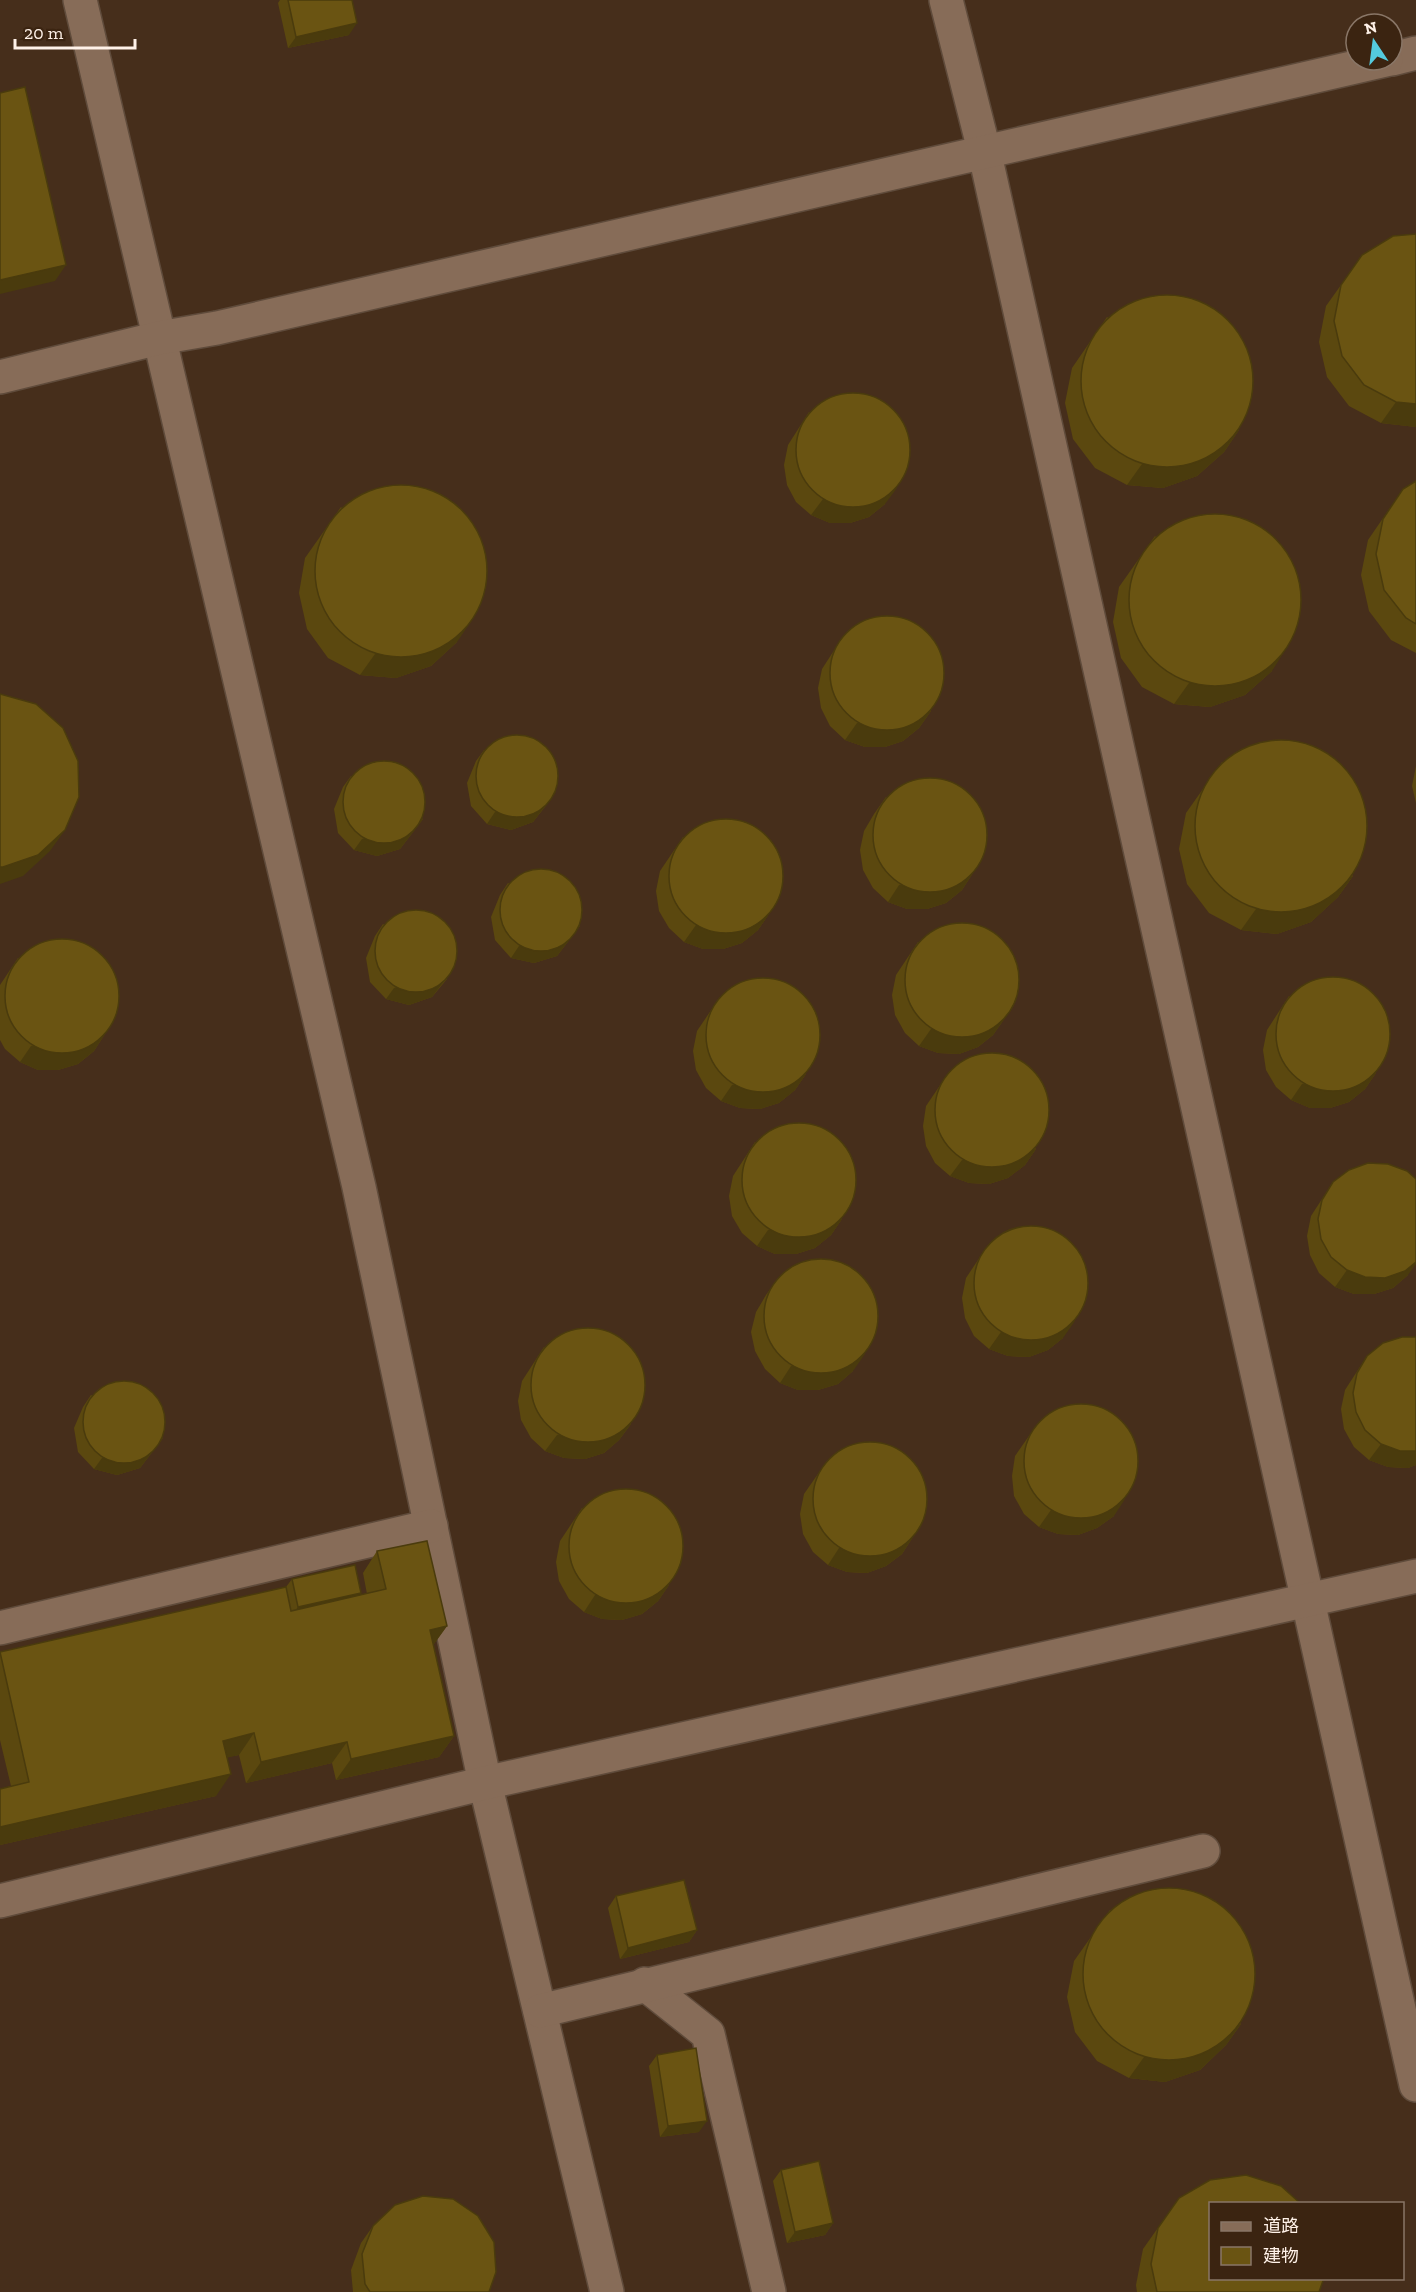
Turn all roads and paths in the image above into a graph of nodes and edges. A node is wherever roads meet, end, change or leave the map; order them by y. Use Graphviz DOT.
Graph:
graph roads {
  1 [pos="80,0"];
  2 [pos="946,0"];
  3 [pos="1344,69"];
  4 [pos="984,150"];
  5 [pos="159,338"];
  6 [pos="0,377"];
  7 [pos="430,1526"];
  8 [pos="1416,1576"];
  9 [pos="1307,1601"];
  10 [pos="0,1628"];
  11 [pos="485,1783"];
  12 [pos="1203,1851"];
  13 [pos="0,1900"];
  14 [pos="645,1984"];
  15 [pos="540,2011"];
  16 [pos="1416,2085"];
  17 [pos="607,2292"];
  18 [pos="769,2292"];
  1 -- 5 [label="lane"];
  2 -- 4 [label="lane"];
  3 -- 4 [label="lane"];
  4 -- 5 [label="lane"];
  4 -- 9 [label="lane"];
  5 -- 6 [label="lane"];
  5 -- 7 [label="lane"];
  7 -- 10 [label="lane"];
  7 -- 11 [label="lane"];
  8 -- 9 [label="lane"];
  9 -- 11 [label="lane"];
  9 -- 16 [label="lane"];
  11 -- 13 [label="lane"];
  11 -- 15 [label="lane"];
  12 -- 14 [label="lane"];
  14 -- 15 [label="lane"];
  14 -- 18 [label="lane"];
  15 -- 17 [label="lane"];
}
